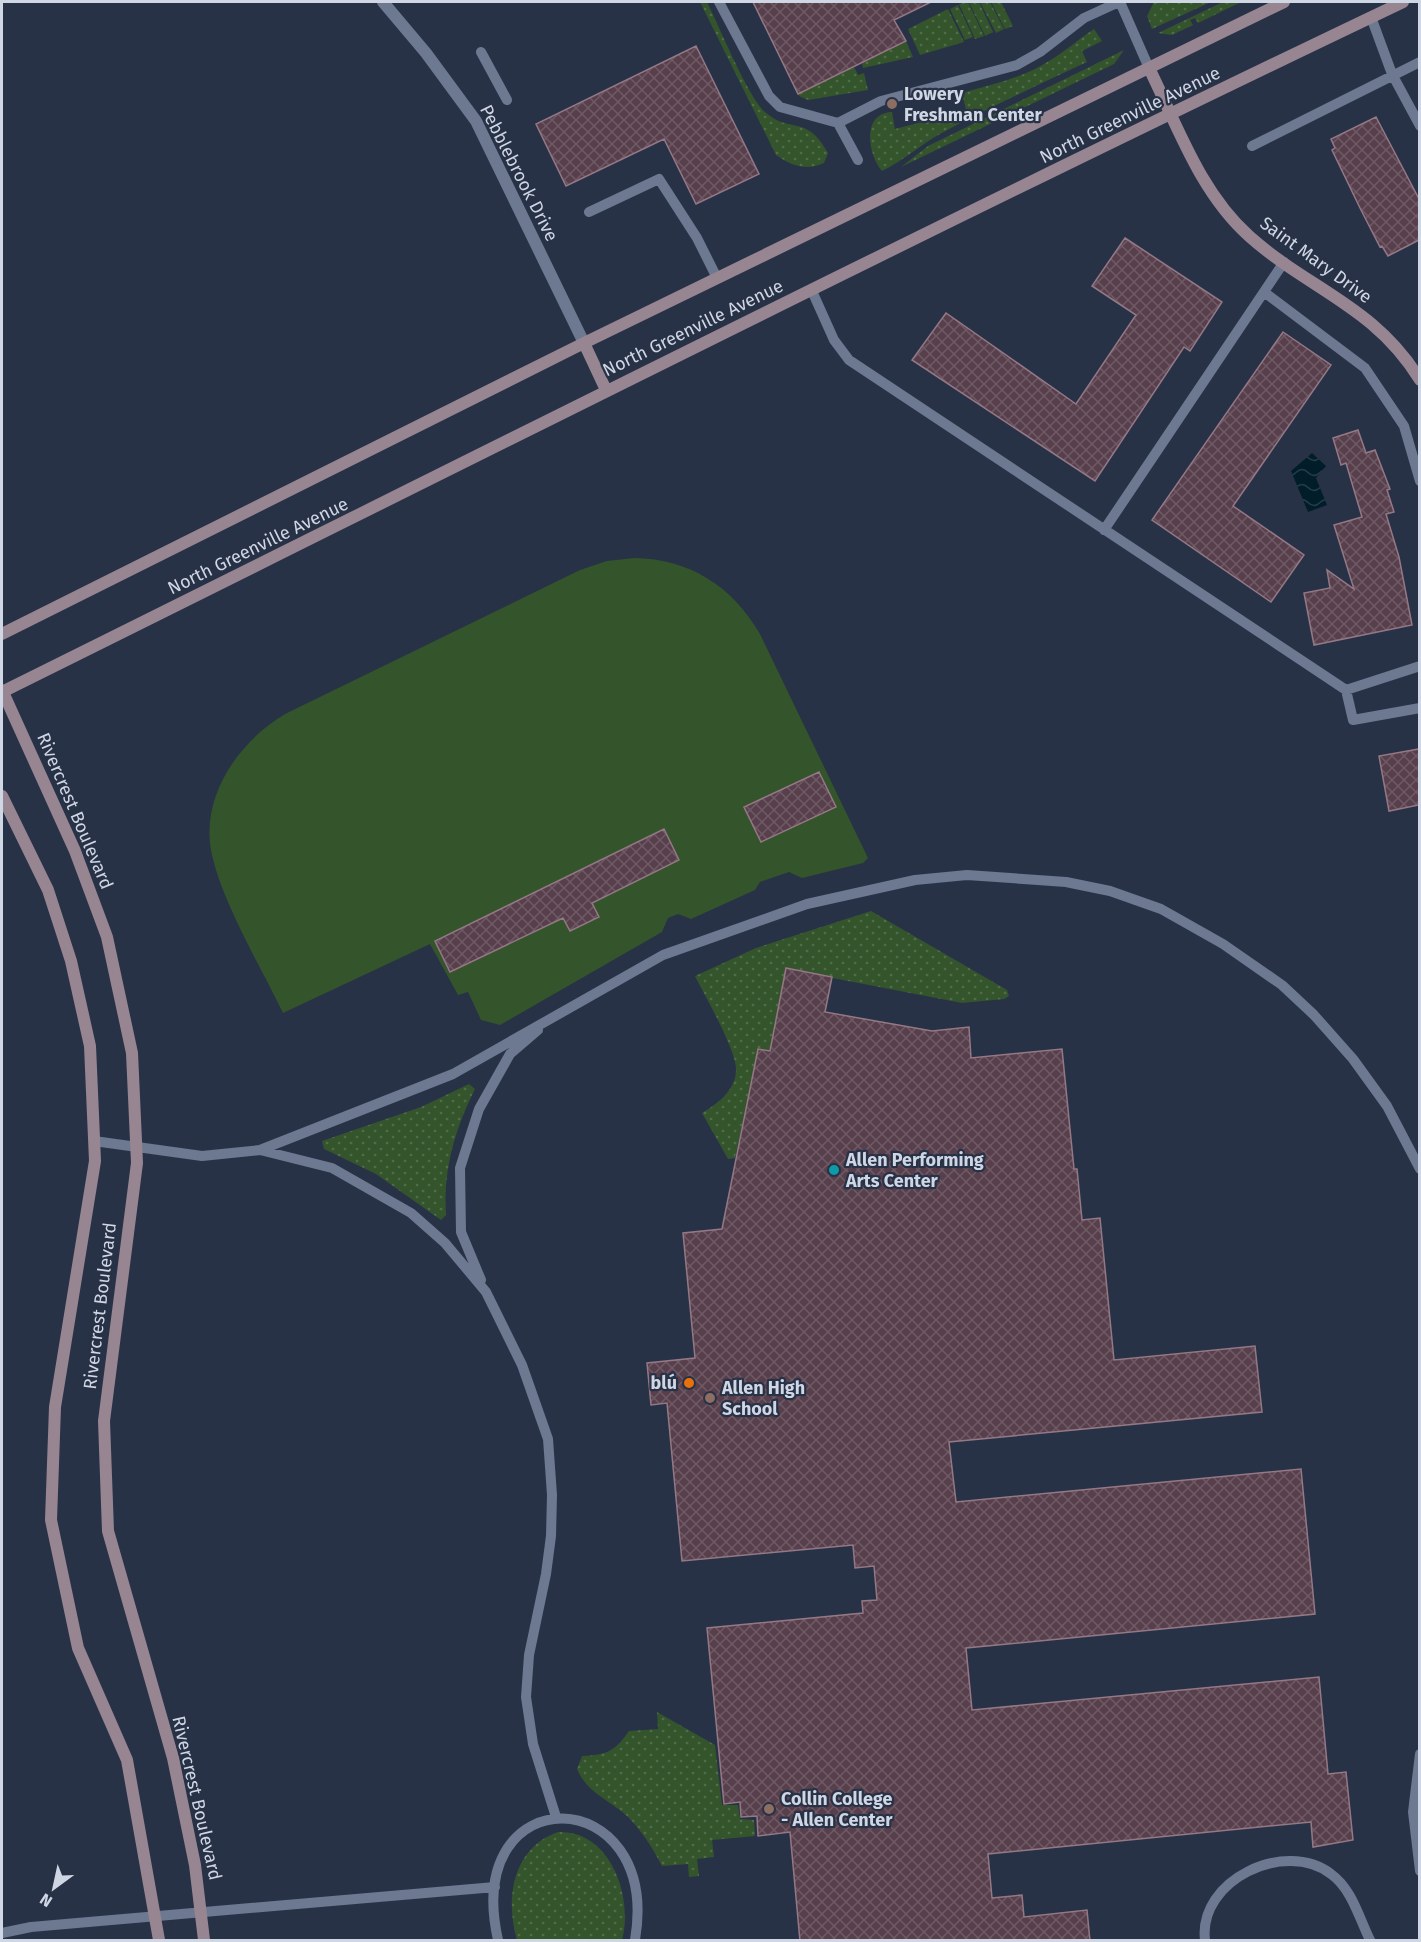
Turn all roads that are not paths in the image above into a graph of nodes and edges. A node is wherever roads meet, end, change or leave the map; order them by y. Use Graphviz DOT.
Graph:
graph roads {
  1 [pos="383,2"];
  2 [pos="719,2"];
  3 [pos="1119,2"];
  4 [pos="1284,2"];
  5 [pos="1403,2"];
  6 [pos="1371,17"];
  7 [pos="481,52"];
  8 [pos="1419,62"];
  9 [pos="1149,68"];
  10 [pos="1392,74"];
  11 [pos="507,100"];
  12 [pos="1172,115"];
  13 [pos="838,123"];
  14 [pos="1419,126"];
  15 [pos="1252,146"];
  16 [pos="858,160"];
  17 [pos="589,213"];
  18 [pos="1284,262"];
  19 [pos="717,278"];
  20 [pos="812,291"];
  21 [pos="1264,292"];
  22 [pos="584,344"];
  23 [pos="1419,380"];
  24 [pos="606,390"];
  25 [pos="1419,481"];
  26 [pos="1104,530"];
  27 [pos="2,634"];
  28 [pos="1419,666"];
  29 [pos="1346,690"];
  30 [pos="2,691"];
  31 [pos="1419,708"];
  32 [pos="2,796"];
  33 [pos="562,1011"];
  34 [pos="94,1141"];
  35 [pos="137,1148"];
  36 [pos="260,1149"];
  37 [pos="1419,1169"];
  38 [pos="486,1292"];
  39 [pos="1419,1754"];
  40 [pos="556,1817"];
  41 [pos="1419,1871"];
  42 [pos="495,1887"];
  43 [pos="201,1911"];
  44 [pos="156,1916"];
  45 [pos="2,1933"];
  46 [pos="159,1941"];
  47 [pos="204,1941"];
  48 [pos="498,1941"];
  49 [pos="635,1941"];
  50 [pos="1204,1941"];
  51 [pos="1370,1941"];
  1 -- 22 [label="street, Pebblebrook Drive"];
  2 -- 13 [label="lane"];
  3 -- 9 [label="lane"];
  3 -- 13 [label="lane"];
  4 -- 9 [label="main road, North Greenville Avenue"];
  5 -- 6 [label="main road, North Greenville Avenue"];
  6 -- 10 [label="lane"];
  6 -- 12 [label="main road, North Greenville Avenue"];
  7 -- 11 [label="lane"];
  8 -- 10 [label="lane"];
  9 -- 12 [label="main road, Saint Mary Drive"];
  9 -- 19 [label="main road, North Greenville Avenue"];
  10 -- 14 [label="lane"];
  10 -- 15 [label="lane"];
  12 -- 18 [label="main road, Saint Mary Drive"];
  12 -- 20 [label="main road, North Greenville Avenue"];
  13 -- 16 [label="lane"];
  17 -- 19 [label="lane"];
  18 -- 21 [label="lane"];
  18 -- 23 [label="main road, Saint Mary Drive"];
  19 -- 22 [label="main road, North Greenville Avenue"];
  20 -- 24 [label="main road, North Greenville Avenue"];
  20 -- 26 [label="lane"];
  21 -- 25 [label="lane"];
  21 -- 26 [label="lane"];
  22 -- 24 [label="main road"];
  22 -- 27 [label="main road, North Greenville Avenue"];
  24 -- 30 [label="main road, North Greenville Avenue"];
  26 -- 29 [label="lane"];
  28 -- 29 [label="lane"];
  29 -- 31 [label="lane"];
  30 -- 35 [label="main road, Rivercrest Boulevard"];
  32 -- 34 [label="main road, Rivercrest Boulevard"];
  33 -- 36 [label="lane"];
  33 -- 37 [label="lane"];
  33 -- 38 [label="lane"];
  34 -- 35 [label="lane"];
  34 -- 44 [label="main road, Rivercrest Boulevard"];
  35 -- 36 [label="lane"];
  35 -- 43 [label="main road, Rivercrest Boulevard"];
  36 -- 38 [label="lane"];
  38 -- 40 [label="lane"];
  39 -- 41 [label="lane"];
  40 -- 42 [label="lane"];
  40 -- 49 [label="lane"];
  42 -- 43 [label="lane"];
  42 -- 48 [label="lane"];
  43 -- 44 [label="lane"];
  43 -- 47 [label="main road, Rivercrest Boulevard"];
  44 -- 45 [label="lane"];
  44 -- 46 [label="main road, Rivercrest Boulevard"];
  50 -- 51 [label="lane"];
}
